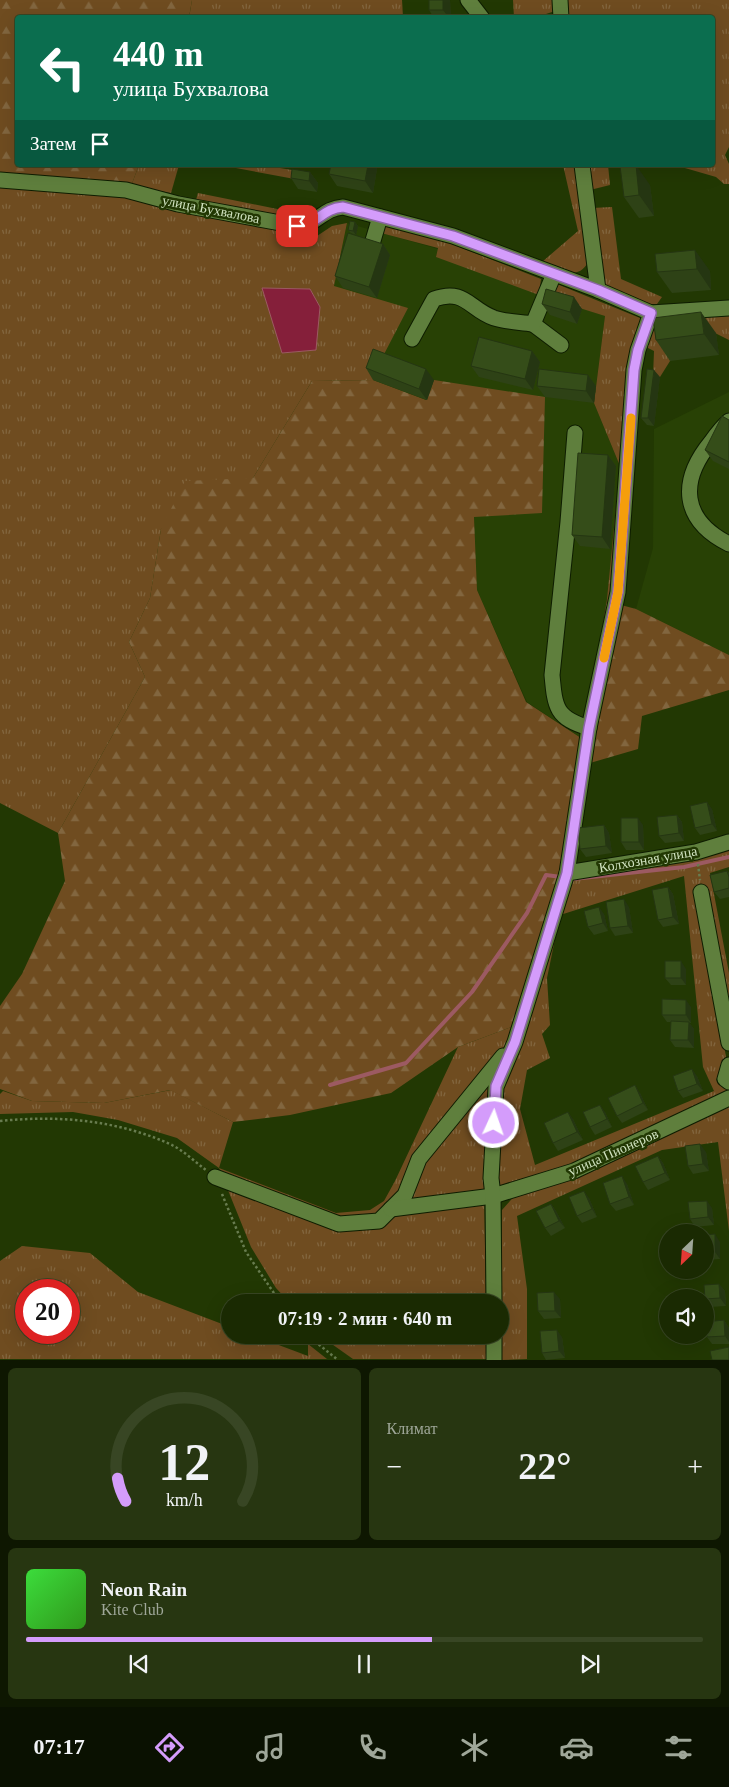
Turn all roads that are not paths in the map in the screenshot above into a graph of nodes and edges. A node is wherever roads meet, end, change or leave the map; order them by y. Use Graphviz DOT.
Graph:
graph roads {
  1 [pos="468,0"];
  2 [pos="560,0"];
  3 [pos="480,15"];
  4 [pos="561,15"];
  5 [pos="582,167"];
  6 [pos="0,180"];
  7 [pos="380,217"];
  8 [pos="372,244"];
  9 [pos="554,274"];
  10 [pos="598,290"];
  11 [pos="729,308"];
  12 [pos="651,313"];
  13 [pos="533,324"];
  14 [pos="412,339"];
  15 [pos="561,345"];
  16 [pos="729,421"];
  17 [pos="575,433"];
  18 [pos="729,544"];
  19 [pos="589,728"];
  20 [pos="729,842"];
  21 [pos="567,873"];
  22 [pos="701,892"];
  23 [pos="515,1042"];
  24 [pos="729,1043"];
  25 [pos="729,1066"];
  26 [pos="729,1082"];
  27 [pos="729,1098"];
  28 [pos="215,1177"];
  29 [pos="493,1196"];
  30 [pos="392,1209"];
  31 [pos="494,1294"];
  32 [pos="494,1344"];
  33 [pos="494,1360"];
  1 -- 3 [label="street"];
  2 -- 4 [label="street"];
  5 -- 10 [label="street"];
  6 -- 7 [label="street, улица Бухвалова"];
  7 -- 8 [label="street"];
  7 -- 9 [label="street, улица Бухвалова"];
  9 -- 10 [label="street, улица Бухвалова"];
  9 -- 13 [label="street"];
  10 -- 12 [label="street, улица Бухвалова"];
  11 -- 12 [label="street, улица Бухвалова"];
  12 -- 19 [label="street"];
  13 -- 14 [label="street"];
  13 -- 15 [label="street"];
  16 -- 18 [label="street"];
  17 -- 19 [label="street"];
  19 -- 21 [label="street"];
  20 -- 21 [label="street, Колхозная улица"];
  21 -- 23 [label="street"];
  22 -- 24 [label="street"];
  23 -- 29 [label="street"];
  23 -- 30 [label="street"];
  25 -- 26 [label="street"];
  27 -- 29 [label="street, улица Пионеров"];
  28 -- 30 [label="street"];
  29 -- 30 [label="street, улица Пионеров"];
  29 -- 31 [label="street"];
  32 -- 33 [label="street"];
}
